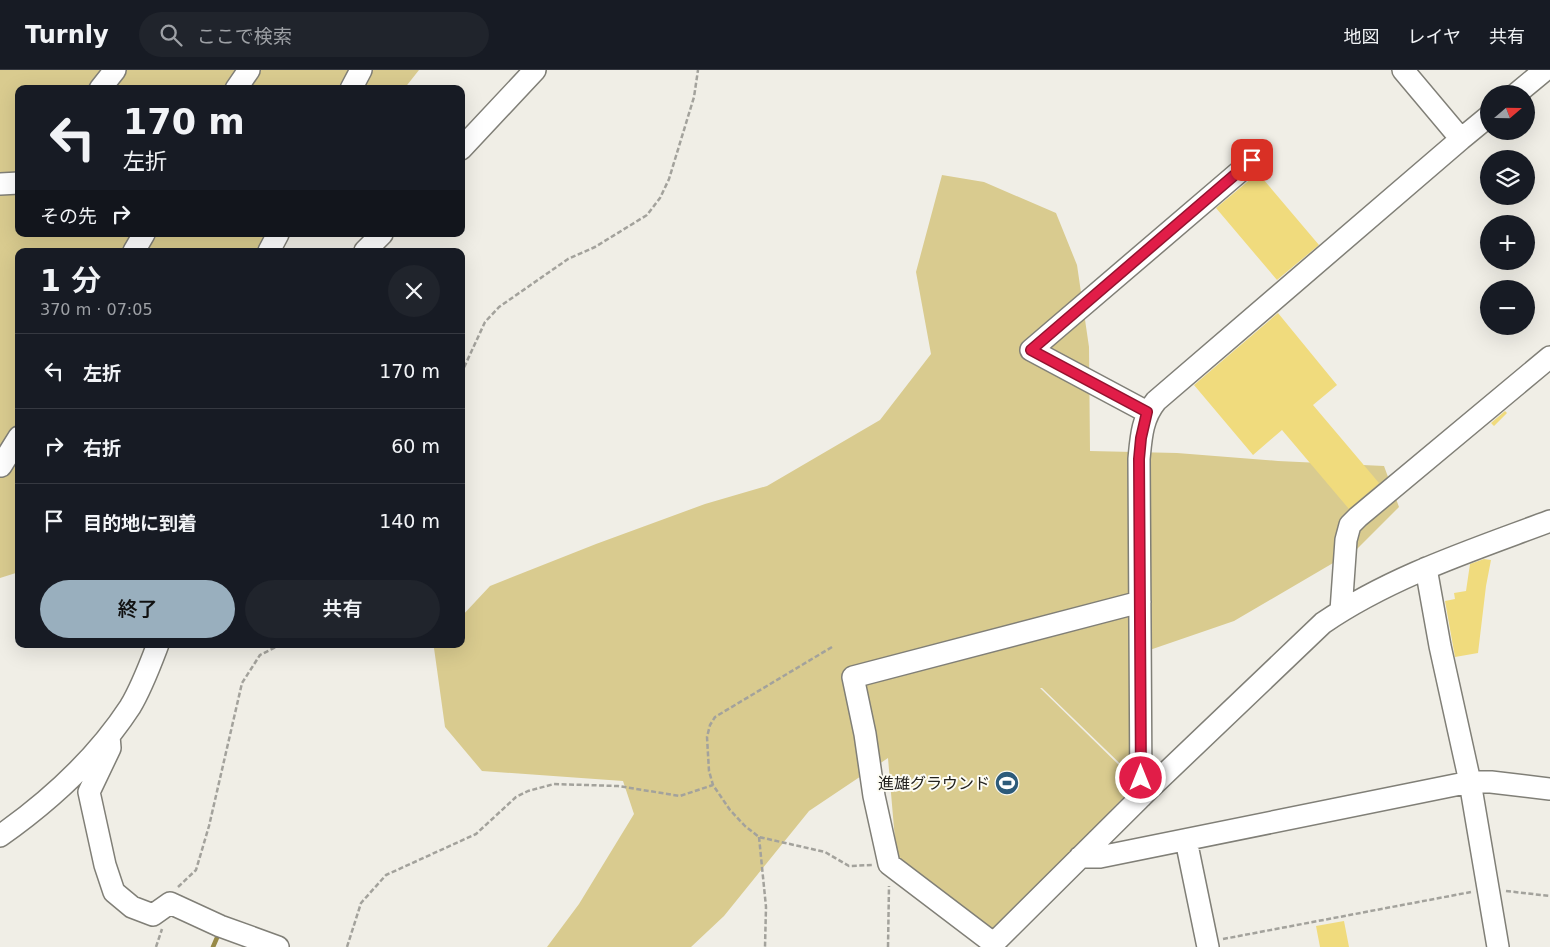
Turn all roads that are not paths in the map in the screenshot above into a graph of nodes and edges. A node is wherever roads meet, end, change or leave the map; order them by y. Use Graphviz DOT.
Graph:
graph roads {
  1 [pos="115,70"];
  2 [pos="249,70"];
  3 [pos="361,70"];
  4 [pos="535,70"];
  5 [pos="1403,70"];
  6 [pos="1545,70"];
  7 [pos="103,85"];
  8 [pos="239,85"];
  9 [pos="353,85"];
  10 [pos="1527,85"];
  11 [pos="1480,123"];
  12 [pos="1461,139"];
  13 [pos="465,145"];
  14 [pos="1252,160"];
  15 [pos="15,183"];
  16 [pos="0,184"];
  17 [pos="142,237"];
  18 [pos="379,237"];
  19 [pos="136,248"];
  20 [pos="369,248"];
  21 [pos="1550,357"];
  22 [pos="1147,412"];
  23 [pos="15,447"];
  24 [pos="7,468"];
  25 [pos="1550,521"];
  26 [pos="1426,568"];
  27 [pos="1140,602"];
  28 [pos="1341,611"];
  29 [pos="156,648"];
  30 [pos="109,736"];
  31 [pos="1470,782"];
  32 [pos="1550,789"];
  33 [pos="1141,797"];
  34 [pos="0,836"];
  35 [pos="1186,840"];
  36 [pos="1080,857"];
  37 [pos="991,945"];
  38 [pos="1208,945"];
  39 [pos="278,947"];
  40 [pos="1498,947"];
  1 -- 7 [label="street"];
  2 -- 8 [label="street"];
  3 -- 9 [label="street"];
  4 -- 13 [label="street"];
  5 -- 12 [label="street"];
  6 -- 10 [label="street"];
  11 -- 12 [label="street"];
  12 -- 22 [label="street"];
  14 -- 22 [label="street"];
  15 -- 16 [label="street"];
  17 -- 19 [label="street"];
  18 -- 20 [label="street"];
  21 -- 28 [label="street"];
  22 -- 27 [label="street"];
  23 -- 24 [label="street"];
  25 -- 26 [label="street"];
  26 -- 28 [label="street"];
  26 -- 31 [label="street"];
  27 -- 33 [label="street"];
  27 -- 37 [label="street"];
  28 -- 33 [label="street"];
  29 -- 30 [label="street"];
  30 -- 34 [label="street"];
  30 -- 39 [label="street"];
  31 -- 32 [label="street"];
  31 -- 35 [label="street"];
  31 -- 40 [label="street"];
  33 -- 36 [label="street"];
  35 -- 36 [label="street"];
  35 -- 38 [label="street"];
  36 -- 37 [label="street"];
}
